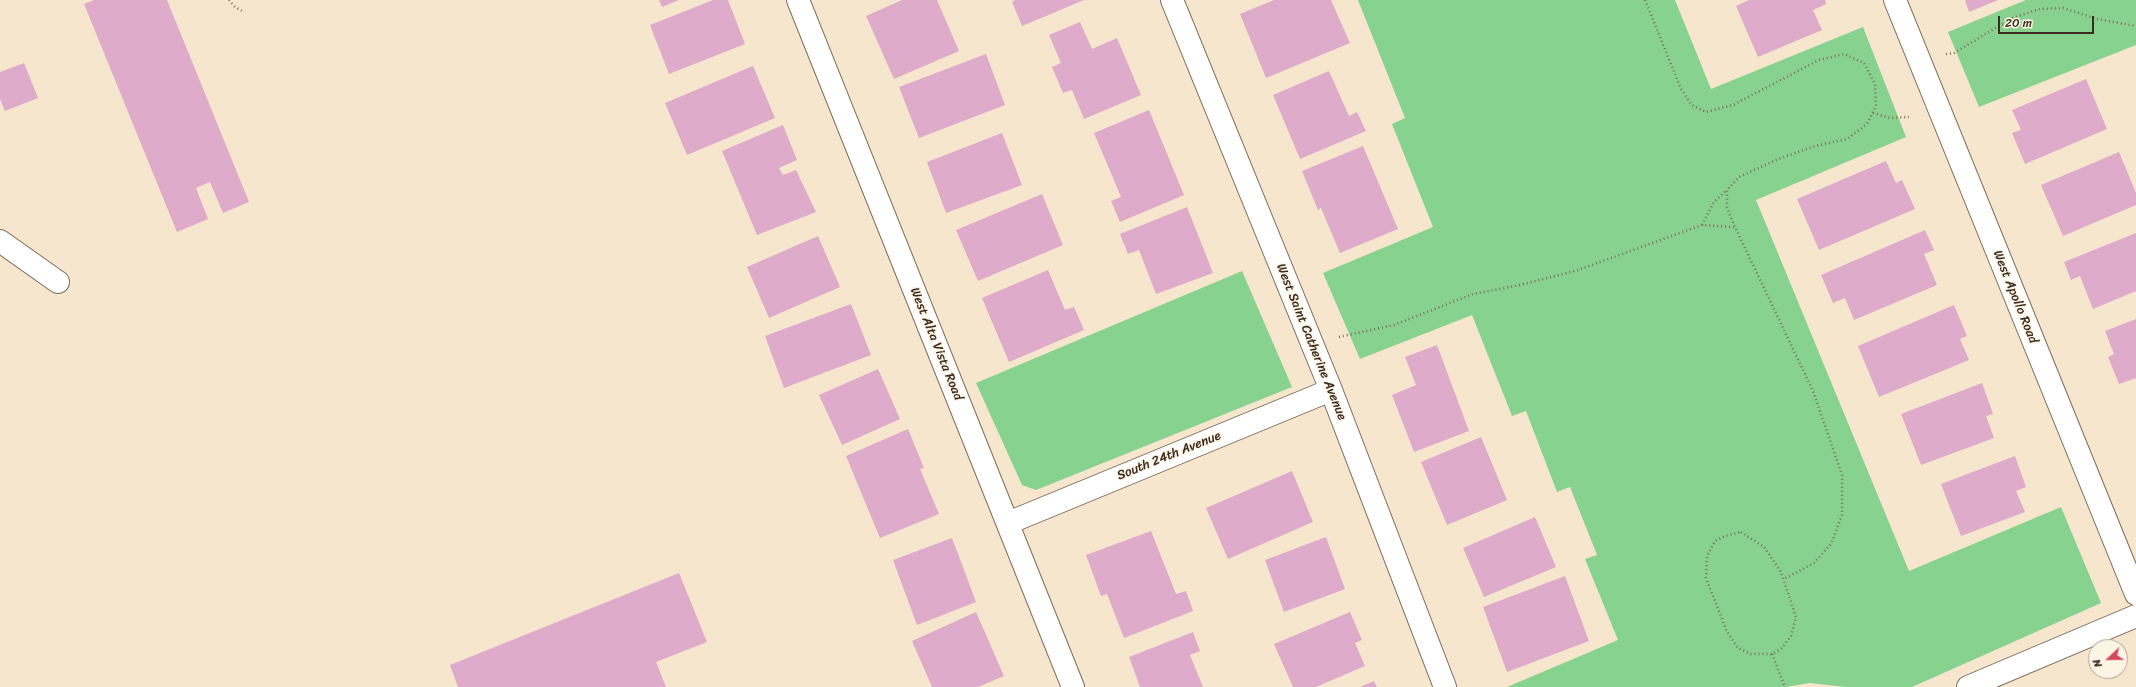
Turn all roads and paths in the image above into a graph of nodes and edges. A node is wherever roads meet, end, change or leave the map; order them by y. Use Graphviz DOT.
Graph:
graph roads {
  1 [pos="229,0"];
  2 [pos="798,0"];
  3 [pos="1172,0"];
  4 [pos="1645,0"];
  5 [pos="1895,0"];
  6 [pos="244,12"];
  7 [pos="2136,26"];
  8 [pos="1919,60"];
  9 [pos="1873,113"];
  10 [pos="1909,117"];
  11 [pos="1727,190"];
  12 [pos="1702,225"];
  13 [pos="1734,227"];
  14 [pos="0,241"];
  15 [pos="58,282"];
  16 [pos="1314,349"];
  17 [pos="1331,390"];
  18 [pos="1008,523"];
  19 [pos="1784,579"];
  20 [pos="2136,594"];
  21 [pos="2136,616"];
  22 [pos="1772,654"];
  23 [pos="1073,687"];
  24 [pos="1445,687"];
  25 [pos="1784,687"];
  26 [pos="1968,687"];
  1 -- 6 [label="path"];
  2 -- 18 [label="street, West Alta Vista Road"];
  3 -- 16 [label="street, West Saint Catherine Avenue"];
  4 -- 9 [label="path"];
  5 -- 8 [label="street, West Apollo Road"];
  7 -- 8 [label="path"];
  8 -- 20 [label="street, West Apollo Road"];
  9 -- 10 [label="path"];
  9 -- 11 [label="path"];
  11 -- 12 [label="path"];
  11 -- 13 [label="path"];
  12 -- 13 [label="path"];
  12 -- 16 [label="path"];
  13 -- 19 [label="path"];
  14 -- 15 [label="street"];
  16 -- 17 [label="street, West Saint Catherine Avenue"];
  17 -- 18 [label="street, South 24th Avenue"];
  17 -- 24 [label="street, West Saint Catherine Avenue"];
  18 -- 23 [label="street, West Alta Vista Road"];
  19 -- 22 [label="path"];
  19 -- 22 [label="path"];
  21 -- 26 [label="street"];
  22 -- 25 [label="path"];
}
